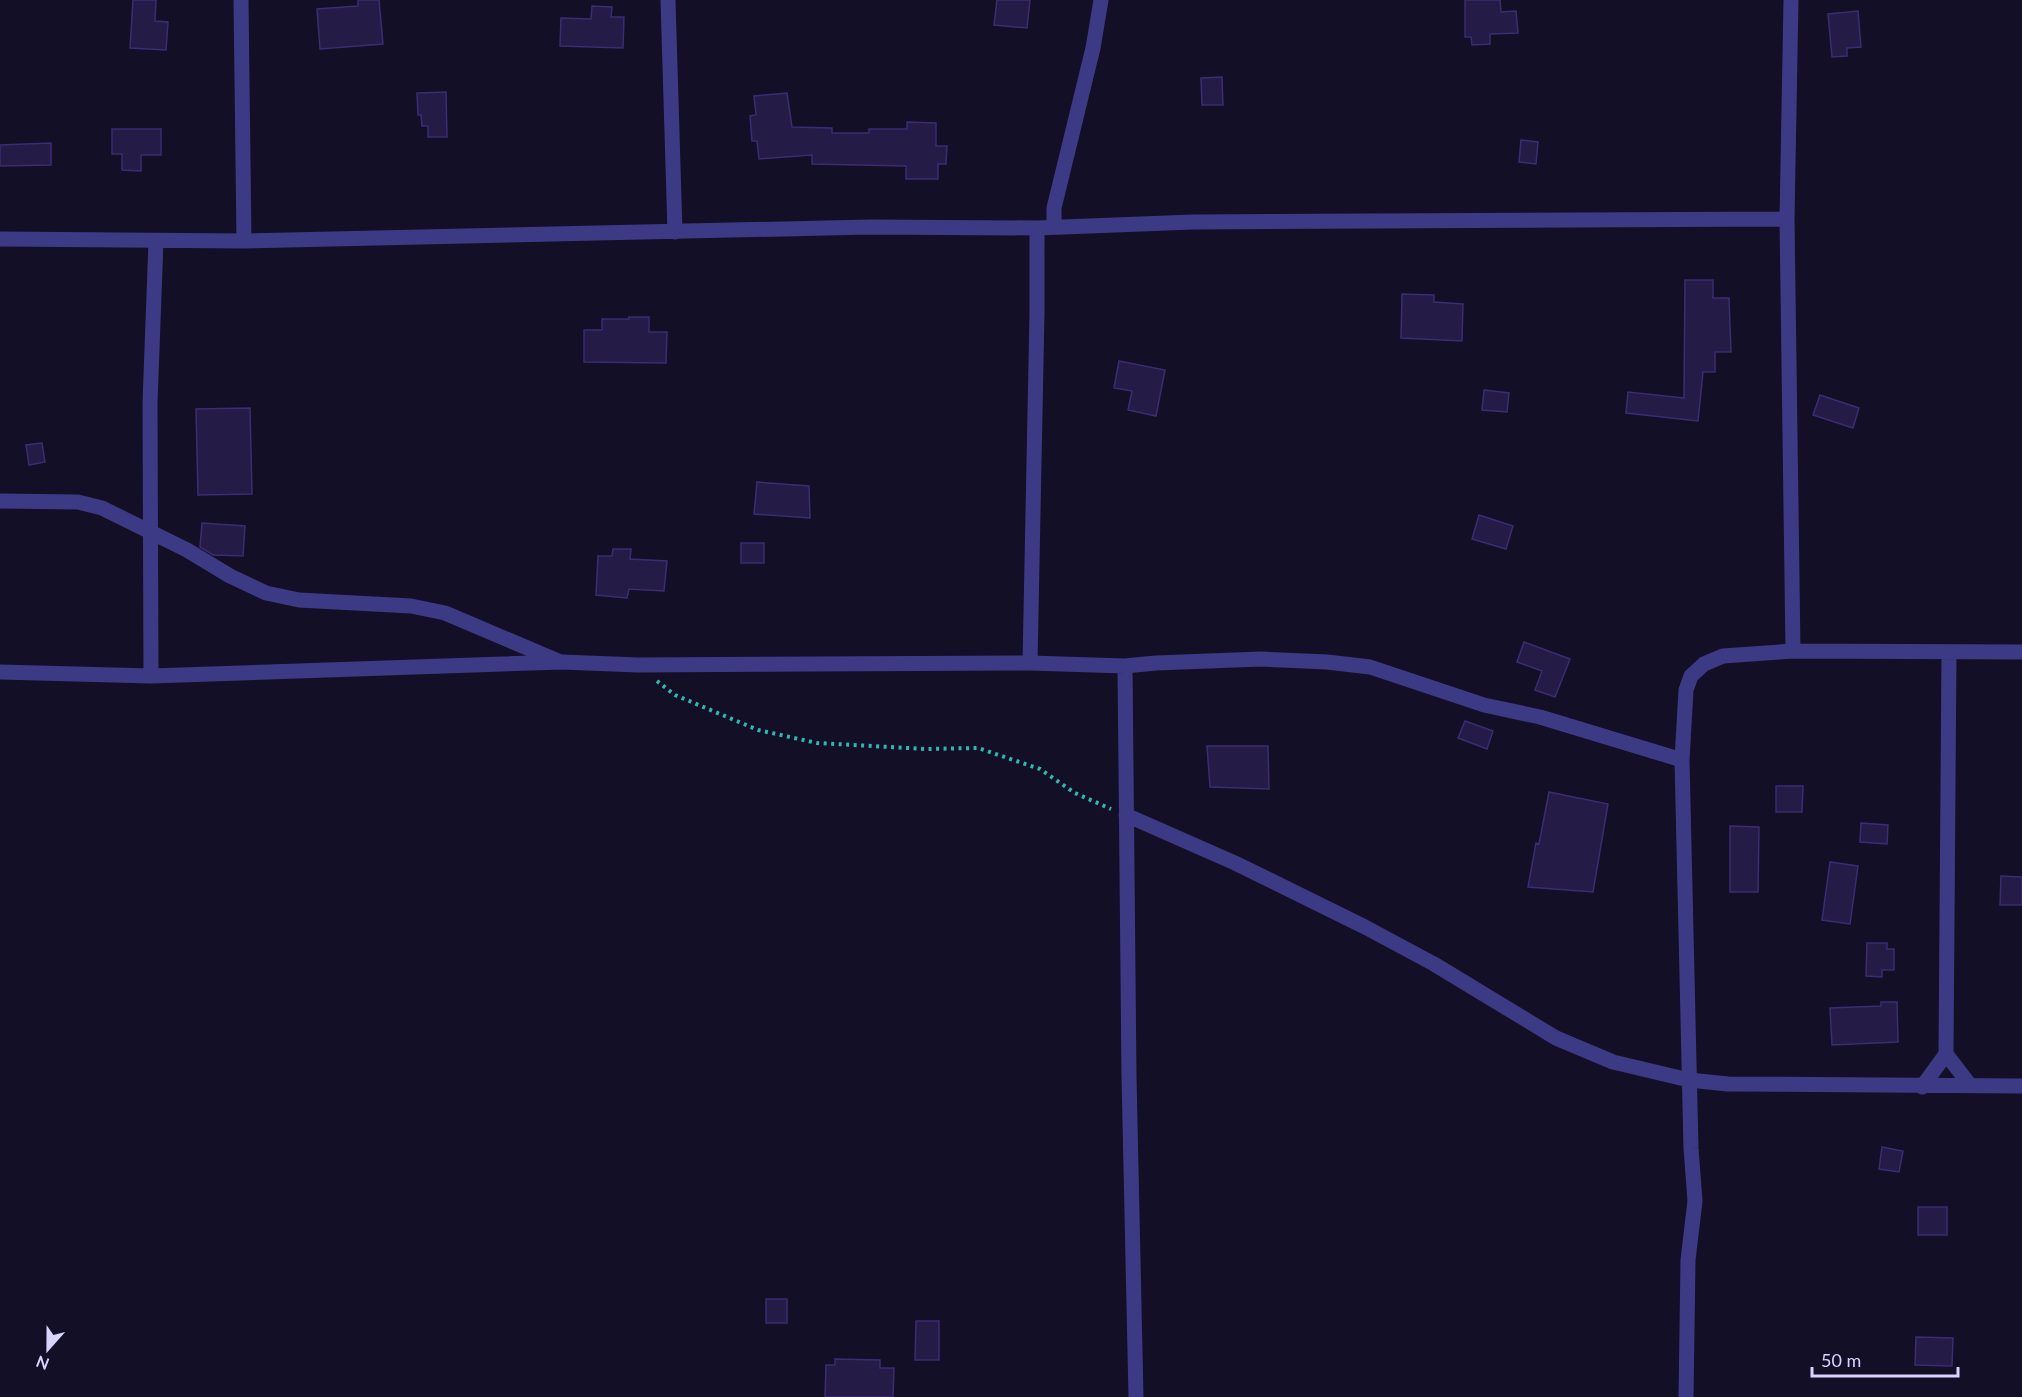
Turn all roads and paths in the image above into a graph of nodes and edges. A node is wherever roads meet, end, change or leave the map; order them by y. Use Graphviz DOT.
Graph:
graph roads {
  1 [pos="241,0"];
  2 [pos="668,0"];
  3 [pos="1101,0"];
  4 [pos="1791,0"];
  5 [pos="1787,219"];
  6 [pos="1054,227"];
  7 [pos="1037,228"];
  8 [pos="675,232"];
  9 [pos="0,239"];
  10 [pos="156,241"];
  11 [pos="244,241"];
  12 [pos="0,501"];
  13 [pos="150,531"];
  14 [pos="1793,651"];
  15 [pos="1949,652"];
  16 [pos="2022,652"];
  17 [pos="562,662"];
  18 [pos="1030,663"];
  19 [pos="638,665"];
  20 [pos="1125,666"];
  21 [pos="0,672"];
  22 [pos="151,676"];
  23 [pos="1682,760"];
  24 [pos="1126,815"];
  25 [pos="1946,1054"];
  26 [pos="1689,1080"];
  27 [pos="1970,1085"];
  28 [pos="2022,1086"];
  29 [pos="1922,1087"];
  30 [pos="1136,1397"];
  31 [pos="1686,1397"];
  1 -- 11 [label="street"];
  2 -- 8 [label="street"];
  3 -- 6 [label="street"];
  4 -- 5 [label="street"];
  5 -- 6 [label="street"];
  5 -- 14 [label="street"];
  6 -- 7 [label="street"];
  7 -- 8 [label="street"];
  7 -- 18 [label="street"];
  8 -- 11 [label="street"];
  9 -- 10 [label="street"];
  10 -- 11 [label="street"];
  10 -- 13 [label="street"];
  12 -- 13 [label="street"];
  13 -- 17 [label="street"];
  13 -- 22 [label="street"];
  14 -- 15 [label="street"];
  14 -- 23 [label="street"];
  15 -- 16 [label="street"];
  15 -- 25 [label="street"];
  17 -- 19 [label="street"];
  17 -- 22 [label="street"];
  18 -- 19 [label="street"];
  18 -- 20 [label="street"];
  19 -- 24 [label="path"];
  20 -- 23 [label="street"];
  20 -- 24 [label="street"];
  21 -- 22 [label="street"];
  23 -- 26 [label="street"];
  24 -- 26 [label="street"];
  24 -- 30 [label="street"];
  25 -- 27 [label="street"];
  25 -- 29 [label="street"];
  26 -- 29 [label="street"];
  26 -- 31 [label="street"];
  27 -- 28 [label="street"];
  27 -- 29 [label="street"];
}
